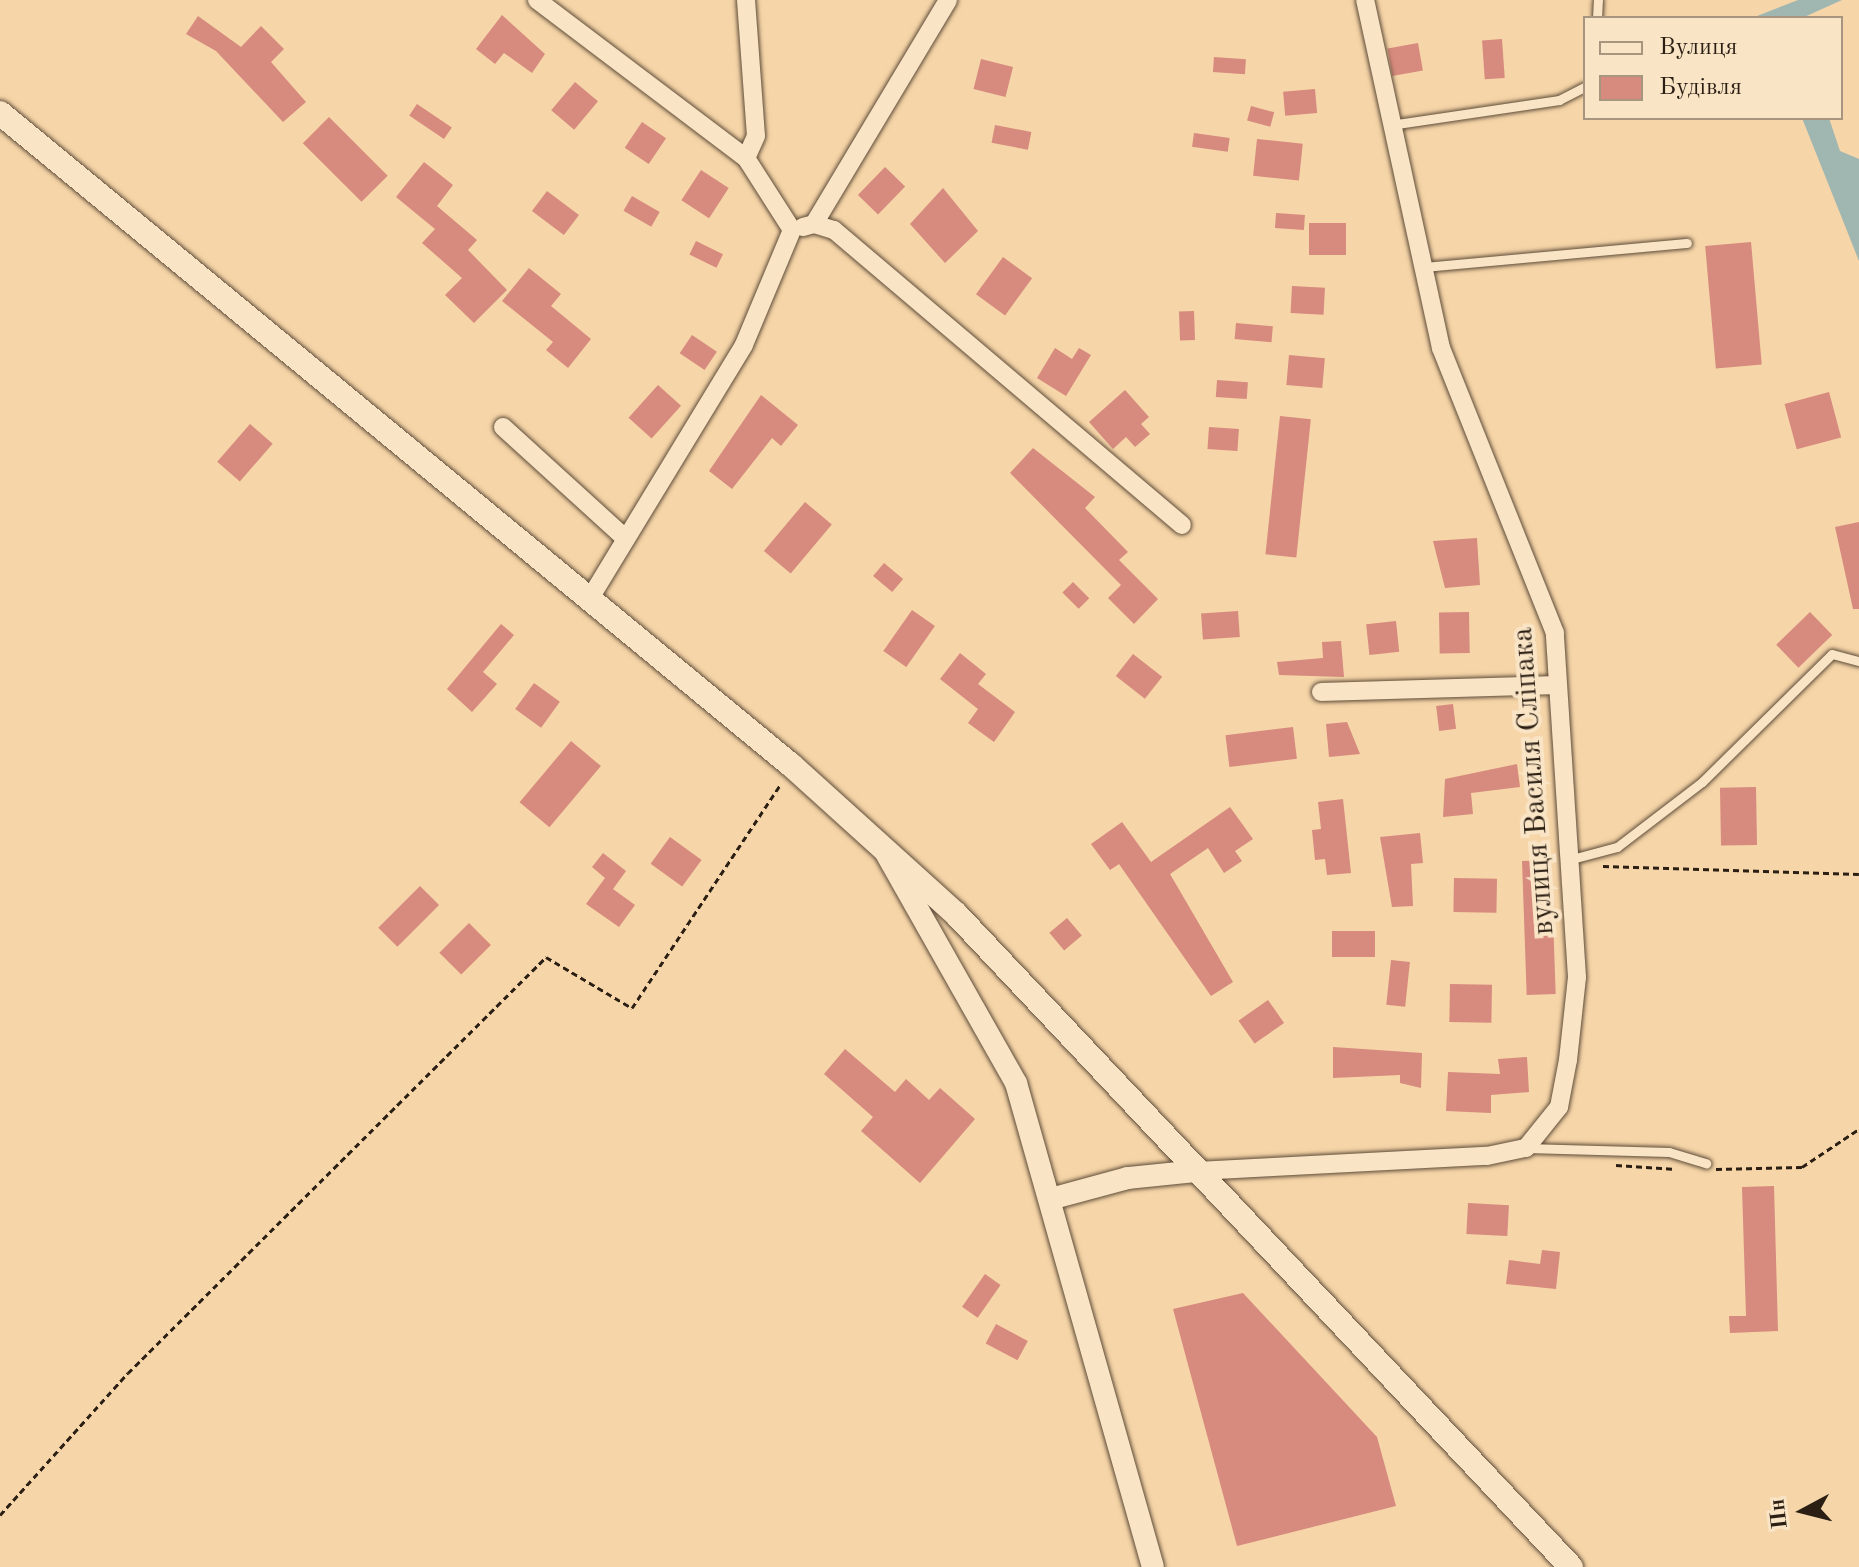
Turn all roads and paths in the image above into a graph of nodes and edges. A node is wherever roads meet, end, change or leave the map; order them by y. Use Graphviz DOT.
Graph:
graph roads {
  1 [pos="537,0"];
  2 [pos="746,0"];
  3 [pos="948,0"];
  4 [pos="1365,0"];
  5 [pos="1583,88"];
  6 [pos="0,113"];
  7 [pos="1397,124"];
  8 [pos="746,158"];
  9 [pos="814,224"];
  10 [pos="792,230"];
  11 [pos="1687,243"];
  12 [pos="1423,267"];
  13 [pos="503,427"];
  14 [pos="1182,525"];
  15 [pos="626,539"];
  16 [pos="590,598"];
  17 [pos="1859,661"];
  18 [pos="1558,685"];
  19 [pos="1321,692"];
  20 [pos="791,765"];
  21 [pos="883,847"];
  22 [pos="1568,860"];
  23 [pos="1859,874"];
  24 [pos="1526,1148"];
  25 [pos="1706,1163"];
  26 [pos="1197,1171"];
  27 [pos="1054,1198"];
  28 [pos="0,1515"];
  29 [pos="1153,1567"];
  30 [pos="1571,1567"];
  1 -- 8 [label="street"];
  2 -- 8 [label="street"];
  3 -- 9 [label="street"];
  4 -- 7 [label="street, вулиця Василя Сліпака"];
  5 -- 7 [label="lane"];
  6 -- 16 [label="main road"];
  7 -- 12 [label="street, вулиця Василя Сліпака"];
  8 -- 10 [label="street"];
  9 -- 10 [label="street"];
  9 -- 14 [label="street"];
  10 -- 15 [label="street"];
  11 -- 12 [label="lane"];
  12 -- 18 [label="street, вулиця Василя Сліпака"];
  13 -- 15 [label="street"];
  15 -- 16 [label="street"];
  16 -- 20 [label="main road"];
  17 -- 22 [label="lane"];
  18 -- 19 [label="street"];
  18 -- 22 [label="street, вулиця Василя Сліпака"];
  20 -- 21 [label="main road"];
  20 -- 28 [label="path"];
  21 -- 26 [label="main road"];
  21 -- 27 [label="street"];
  22 -- 23 [label="path"];
  22 -- 24 [label="street, вулиця Василя Сліпака"];
  24 -- 25 [label="lane"];
  24 -- 26 [label="street"];
  26 -- 27 [label="street"];
  26 -- 30 [label="main road"];
  27 -- 29 [label="street"];
}
